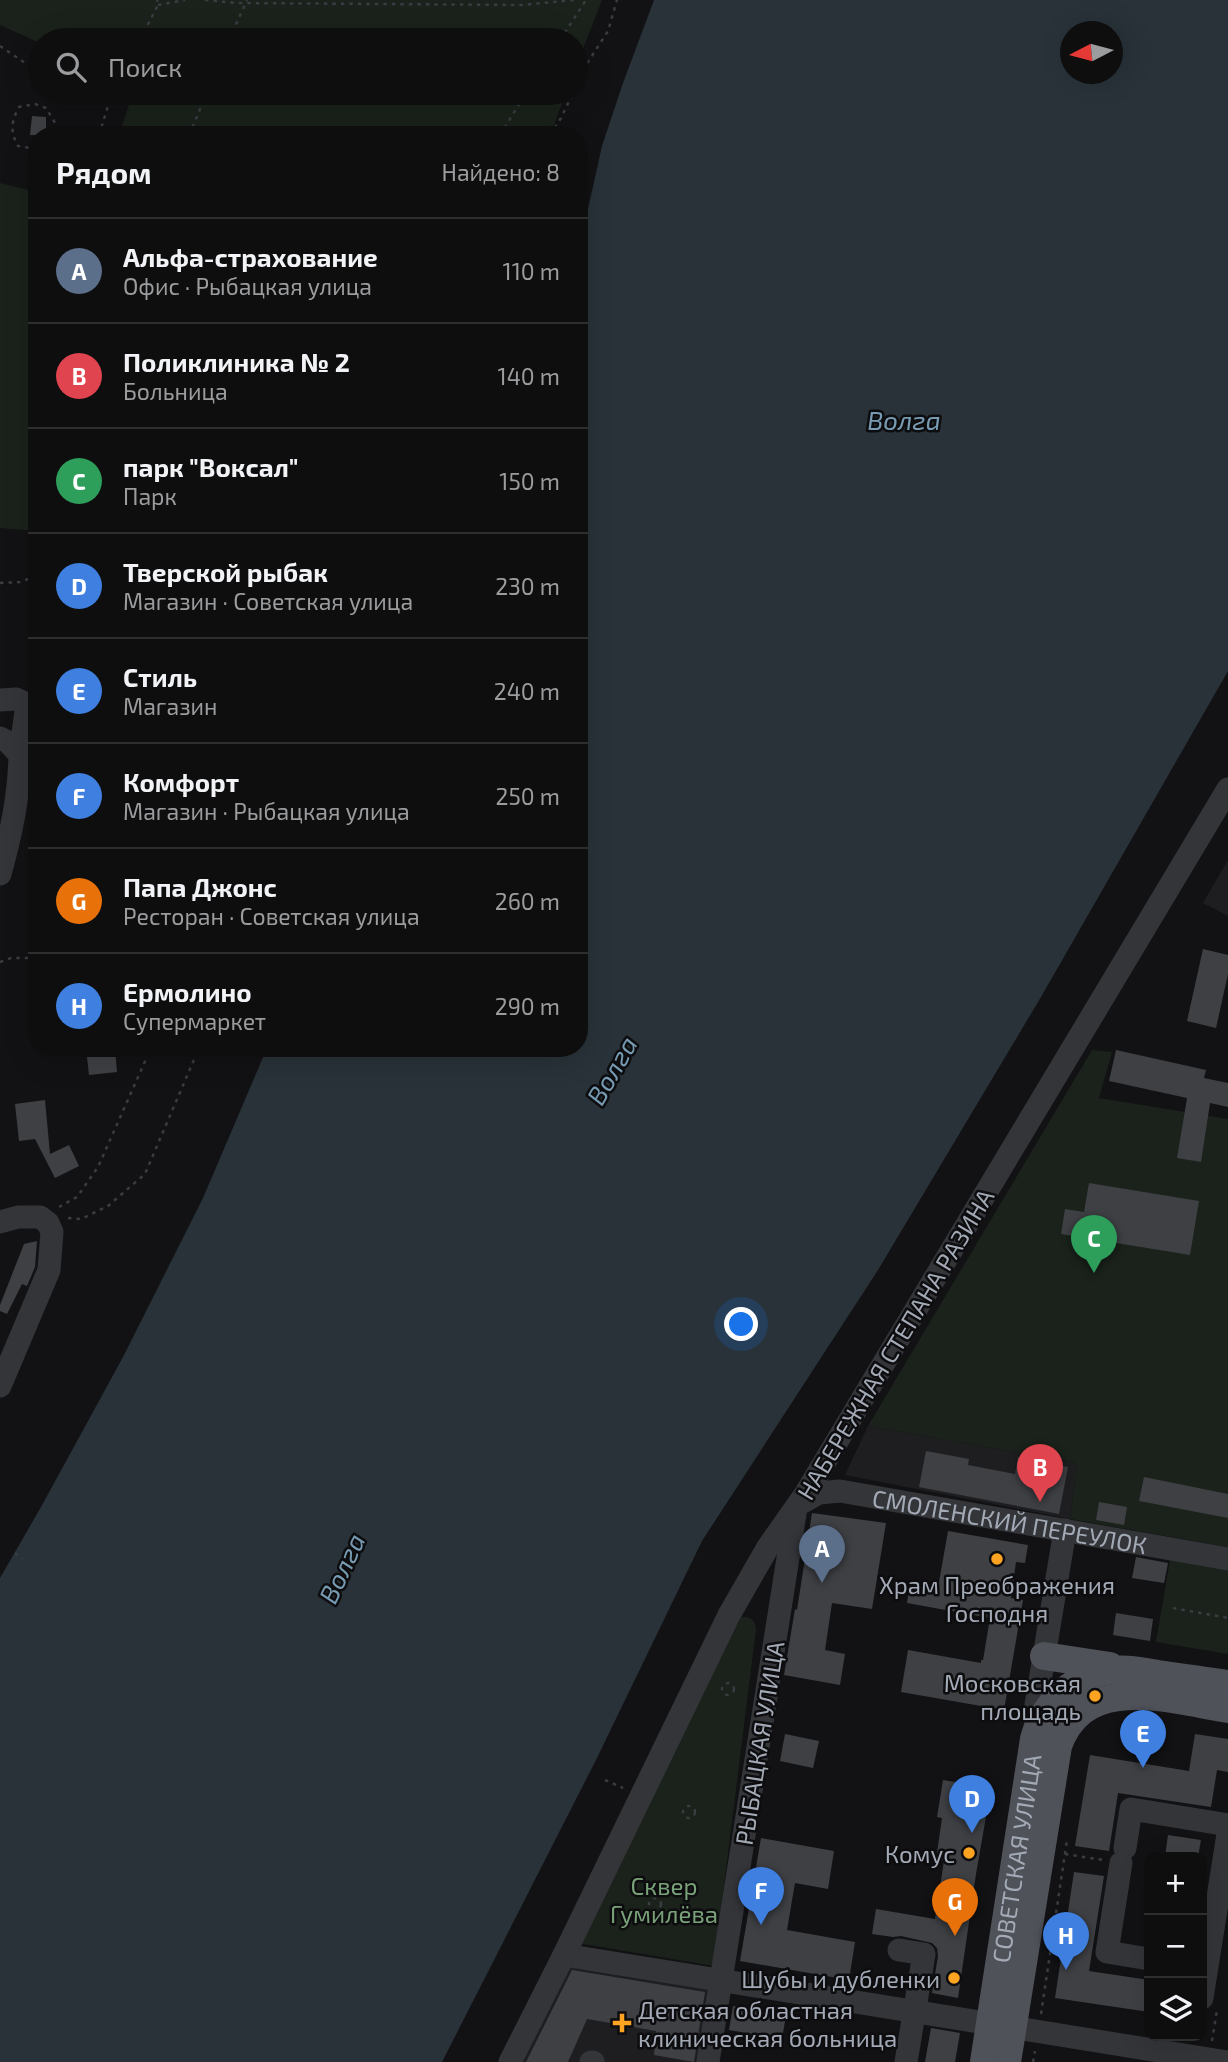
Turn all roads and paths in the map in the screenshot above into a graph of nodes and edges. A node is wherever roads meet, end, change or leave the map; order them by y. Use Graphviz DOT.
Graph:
graph roads {
  1 [pos="161,0"];
  2 [pos="185,0"];
  3 [pos="205,0"];
  4 [pos="574,0"];
  5 [pos="586,0"];
  6 [pos="617,0"];
  7 [pos="246,1"];
  8 [pos="158,5"];
  9 [pos="146,28"];
  10 [pos="234,28"];
  11 [pos="567,28"];
  12 [pos="0,46"];
  13 [pos="588,62"];
  14 [pos="28,65"];
  15 [pos="30,105"];
  16 [pos="38,105"];
  17 [pos="108,105"];
  18 [pos="202,105"];
  19 [pos="519,105"];
  20 [pos="567,105"];
  21 [pos="55,126"];
  22 [pos="102,126"];
  23 [pos="193,126"];
  24 [pos="506,126"];
  25 [pos="556,126"];
  26 [pos="28,148"];
  27 [pos="28,579"];
  28 [pos="0,583"];
  29 [pos="0,700"];
  30 [pos="28,700"];
  31 [pos="27,704"];
  32 [pos="0,738"];
  33 [pos="20,755"];
  34 [pos="1228,789"];
  35 [pos="0,874"];
  36 [pos="28,958"];
  37 [pos="0,962"];
  38 [pos="147,1057"];
  39 [pos="195,1057"];
  40 [pos="40,1217"];
  41 [pos="0,1222"];
  42 [pos="0,1386"];
  43 [pos="796,1508"];
  44 [pos="1065,1530"];
  45 [pos="15,1553"];
  46 [pos="23,1559"];
  47 [pos="1228,1559"];
  48 [pos="1172,1608"];
  49 [pos="1228,1618"];
  50 [pos="1044,1656"];
  51 [pos="1130,1670"];
  52 [pos="1228,1684"];
  53 [pos="1228,1709"];
  54 [pos="1046,1742"];
  55 [pos="605,1780"];
  56 [pos="630,1791"];
  57 [pos="1228,1825"];
  58 [pos="1228,1833"];
  59 [pos="1067,1841"];
  60 [pos="1065,1854"];
  61 [pos="1123,1855"];
  62 [pos="900,1950"];
  63 [pos="564,1955"];
  64 [pos="1144,1958"];
  65 [pos="1212,1969"];
  66 [pos="722,1981"];
  67 [pos="914,2012"];
  68 [pos="1014,2028"];
  69 [pos="1194,2046"];
  70 [pos="510,2062"];
  71 [pos="708,2062"];
  72 [pos="906,2062"];
  73 [pos="984,2062"];
  74 [pos="1007,2062"];
  75 [pos="1033,2062"];
  76 [pos="1227,2062"];
  1 -- 8 [label="path"];
  1 -- 8 [label="path"];
  2 -- 8 [label="path"];
  3 -- 7 [label="path"];
  4 -- 7 [label="path"];
  5 -- 11 [label="path"];
  6 -- 13 [label="path"];
  7 -- 10 [label="path"];
  8 -- 9 [label="path"];
  12 -- 14 [label="path"];
  15 -- 26 [label="path"];
  16 -- 21 [label="path"];
  17 -- 22 [label="path"];
  18 -- 23 [label="path"];
  19 -- 24 [label="path"];
  20 -- 25 [label="path"];
  27 -- 28 [label="path"];
  29 -- 31 [label="street"];
  30 -- 31 [label="path"];
  31 -- 33 [label="street"];
  32 -- 33 [label="street"];
  33 -- 35 [label="street"];
  34 -- 43 [label="street, НАБЕРЕЖНАЯ СТЕПАНА РАЗИНА"];
  36 -- 37 [label="path"];
  38 -- 40 [label="path"];
  39 -- 40 [label="path"];
  40 -- 41 [label="street"];
  40 -- 42 [label="street"];
  43 -- 44 [label="street, СМОЛЕНСКИЙ ПЕРЕУЛОК"];
  43 -- 63 [label="street, НАБЕРЕЖНАЯ СТЕПАНА РАЗИНА"];
  43 -- 66 [label="street, РЫБАЦКАЯ УЛИЦА"];
  44 -- 47 [label="street, СМОЛЕНСКИЙ ПЕРЕУЛОК"];
  44 -- 50 [label="street, СОВЕТСКАЯ УЛИЦА"];
  45 -- 46 [label="path"];
  48 -- 49 [label="path"];
  50 -- 51 [label="main road"];
  50 -- 54 [label="street, СОВЕТСКАЯ УЛИЦА"];
  51 -- 52 [label="main road"];
  51 -- 54 [label="main road"];
  53 -- 54 [label="main road"];
  54 -- 68 [label="main road, СОВЕТСКАЯ УЛИЦА"];
  55 -- 56 [label="path"];
  57 -- 61 [label="street"];
  58 -- 65 [label="street"];
  59 -- 60 [label="path"];
  60 -- 61 [label="path"];
  60 -- 68 [label="path"];
  61 -- 64 [label="street"];
  62 -- 67 [label="street"];
  63 -- 66 [label="street"];
  63 -- 70 [label="street, НАБЕРЕЖНАЯ СТЕПАНА РАЗИНА"];
  66 -- 67 [label="street"];
  66 -- 71 [label="street, РЫБАЦКАЯ УЛИЦА"];
  67 -- 68 [label="street"];
  67 -- 72 [label="street"];
  68 -- 69 [label="street"];
  68 -- 73 [label="main road, СОВЕТСКАЯ УЛИЦА"];
  68 -- 74 [label="main road, СОВЕТСКАЯ УЛИЦА"];
  68 -- 75 [label="path"];
  69 -- 76 [label="street"];
}
